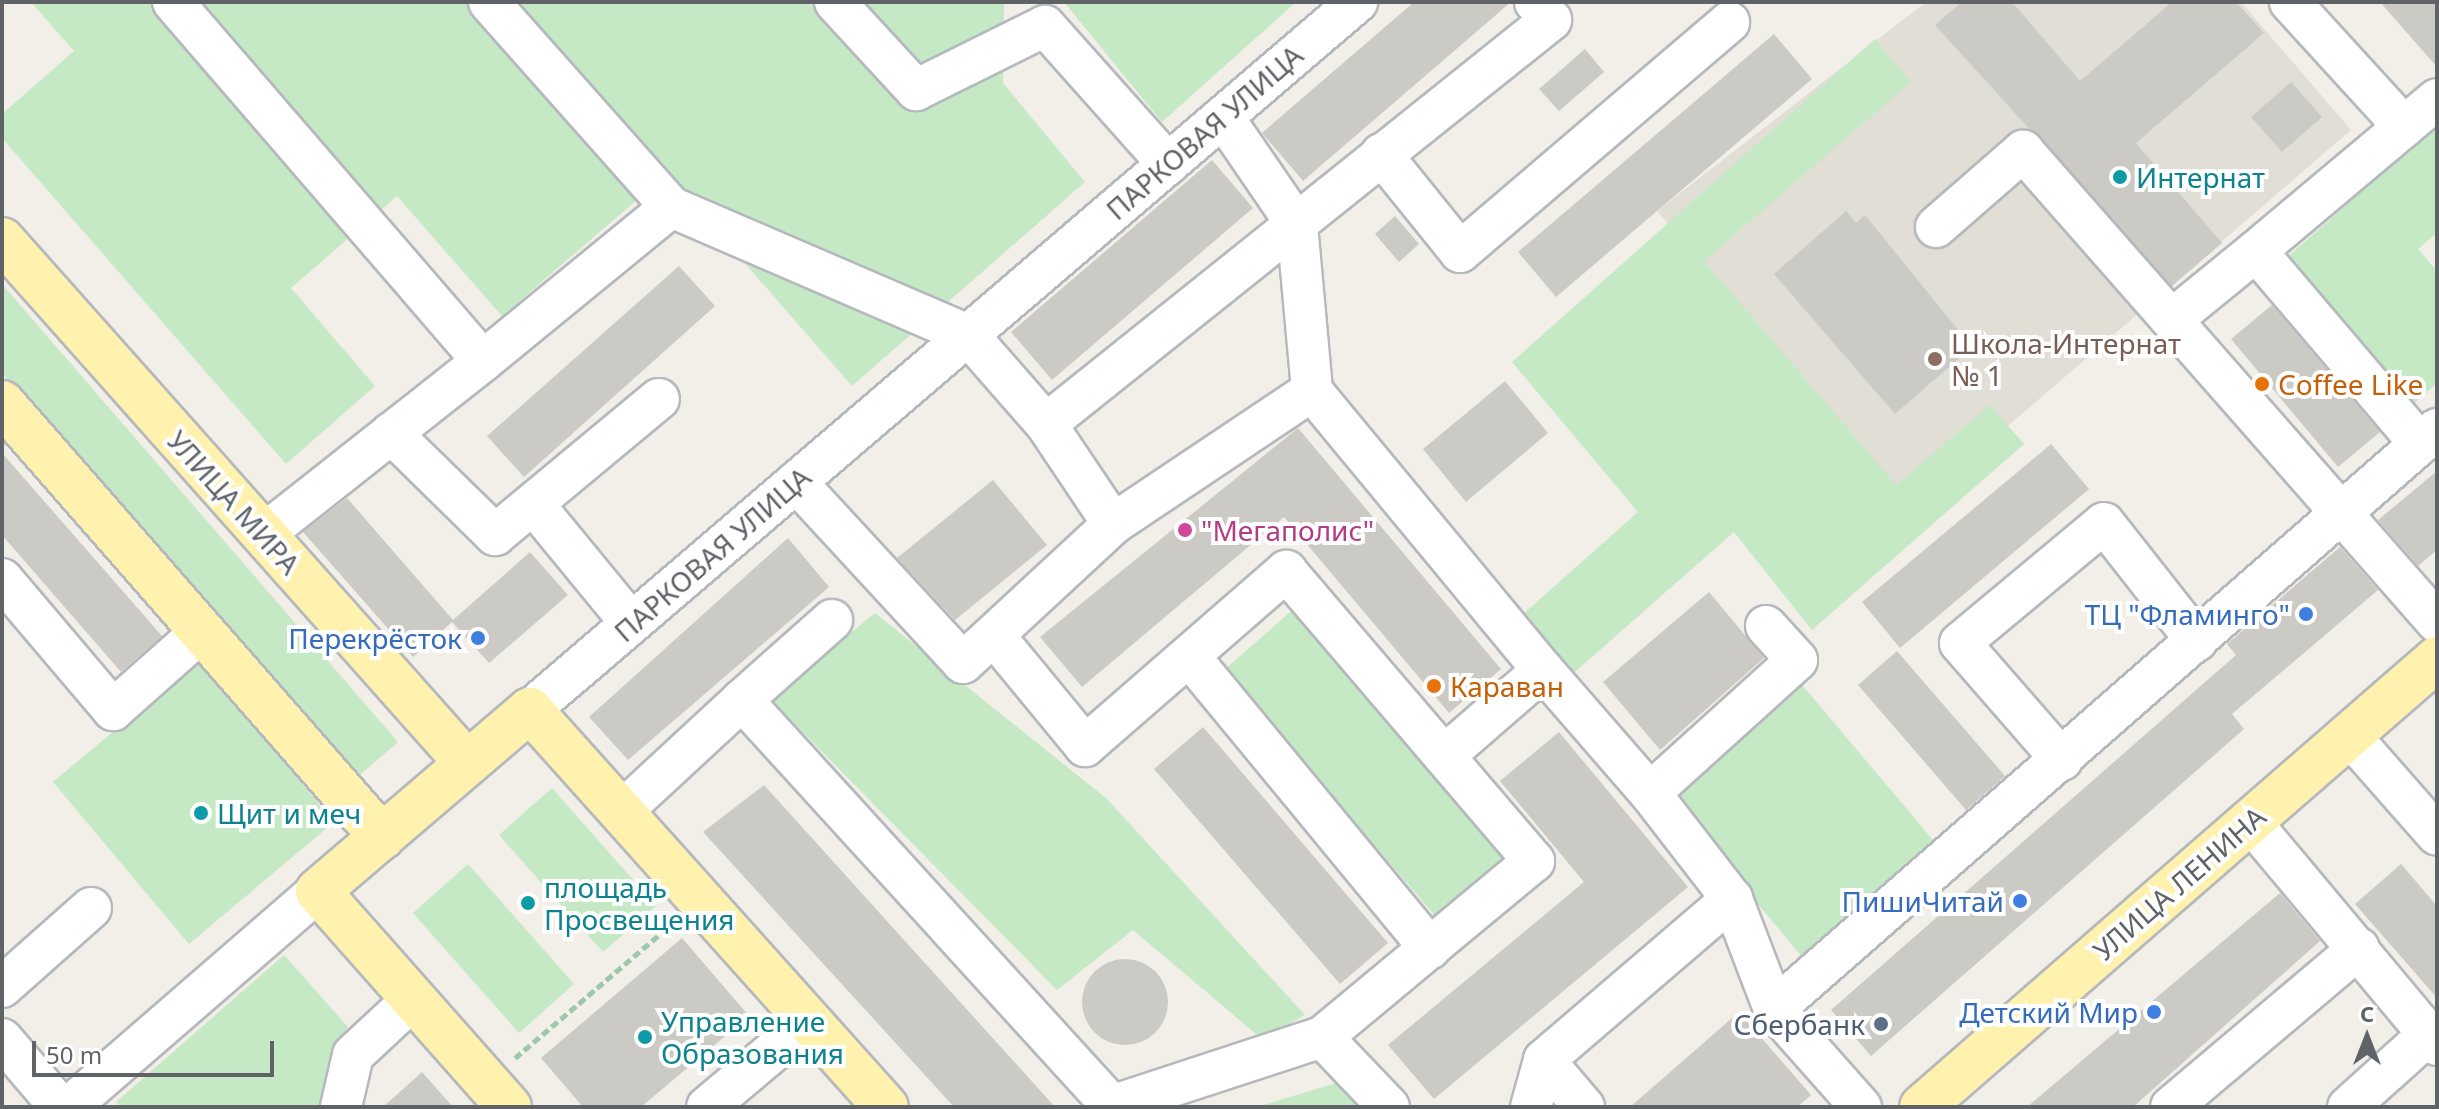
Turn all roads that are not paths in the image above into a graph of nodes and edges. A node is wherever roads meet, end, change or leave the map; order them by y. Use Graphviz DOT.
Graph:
graph roads {
  1 [pos="173,2"];
  2 [pos="489,2"];
  3 [pos="835,2"];
  4 [pos="1357,2"];
  5 [pos="2290,2"];
  6 [pos="1553,8"];
  7 [pos="1042,14"];
  8 [pos="1729,22"];
  9 [pos="2437,99"];
  10 [pos="1223,117"];
  11 [pos="2404,127"];
  12 [pos="1381,154"];
  13 [pos="1168,164"];
  14 [pos="671,207"];
  15 [pos="1297,225"];
  16 [pos="1936,227"];
  17 [pos="2,240"];
  18 [pos="2256,251"];
  19 [pos="2175,317"];
  20 [pos="968,335"];
  21 [pos="483,361"];
  22 [pos="1312,391"];
  23 [pos="659,399"];
  24 [pos="4,410"];
  25 [pos="1046,424"];
  26 [pos="391,433"];
  27 [pos="2428,436"];
  28 [pos="796,482"];
  29 [pos="535,506"];
  30 [pos="2343,512"];
  31 [pos="1113,524"];
  32 [pos="263,535"];
  33 [pos="2,579"];
  34 [pos="832,620"];
  35 [pos="2437,622"];
  36 [pos="631,623"];
  37 [pos="1766,626"];
  38 [pos="202,631"];
  39 [pos="996,638"];
  40 [pos="2197,641"];
  41 [pos="1189,656"];
  42 [pos="2437,659"];
  43 [pos="1543,670"];
  44 [pos="742,700"];
  45 [pos="530,710"];
  46 [pos="2351,737"];
  47 [pos="1444,756"];
  48 [pos="2062,760"];
  49 [pos="467,763"];
  50 [pos="1650,793"];
  51 [pos="621,812"];
  52 [pos="2250,821"];
  53 [pos="2437,835"];
  54 [pos="382,837"];
  55 [pos="318,891"];
  56 [pos="1732,899"];
  57 [pos="91,908"];
  58 [pos="1430,948"];
  59 [pos="2359,948"];
  60 [pos="2,987"];
  61 [pos="413,999"];
  62 [pos="1774,1009"];
  63 [pos="808,1022"];
  64 [pos="1322,1037"];
  65 [pos="2,1039"];
  66 [pos="2432,1040"];
  67 [pos="1544,1060"];
  68 [pos="498,1095"];
  69 [pos="1940,1101"];
  70 [pos="1111,1106"];
  71 [pos="60,1107"];
  72 [pos="69,1107"];
  73 [pos="341,1107"];
  74 [pos="707,1107"];
  75 [pos="886,1107"];
  76 [pos="1389,1107"];
  77 [pos="1531,1107"];
  78 [pos="1584,1107"];
  79 [pos="1861,1107"];
  80 [pos="2171,1107"];
  81 [pos="2348,1107"];
  1 -- 21 [label="street"];
  2 -- 14 [label="street"];
  3 -- 7 [label="street"];
  4 -- 10 [label="street, ПАРКОВАЯ УЛИЦА"];
  5 -- 11 [label="street"];
  6 -- 12 [label="street"];
  7 -- 13 [label="street"];
  8 -- 12 [label="street"];
  9 -- 11 [label="street"];
  10 -- 13 [label="street, ПАРКОВАЯ УЛИЦА"];
  10 -- 15 [label="street"];
  11 -- 18 [label="street"];
  12 -- 15 [label="street"];
  13 -- 20 [label="street, ПАРКОВАЯ УЛИЦА"];
  14 -- 20 [label="street"];
  14 -- 21 [label="street"];
  15 -- 22 [label="street"];
  15 -- 25 [label="street"];
  16 -- 19 [label="street"];
  17 -- 32 [label="main road, УЛИЦА МИРА"];
  18 -- 19 [label="street"];
  18 -- 27 [label="street"];
  19 -- 30 [label="street"];
  20 -- 25 [label="street"];
  20 -- 28 [label="street, ПАРКОВАЯ УЛИЦА"];
  21 -- 26 [label="street"];
  22 -- 31 [label="street"];
  22 -- 43 [label="street"];
  23 -- 29 [label="street"];
  24 -- 38 [label="main road"];
  25 -- 31 [label="street"];
  26 -- 29 [label="street"];
  26 -- 32 [label="street"];
  27 -- 30 [label="street"];
  28 -- 36 [label="street, ПАРКОВАЯ УЛИЦА"];
  28 -- 39 [label="street"];
  29 -- 36 [label="street"];
  30 -- 35 [label="street"];
  30 -- 40 [label="street"];
  31 -- 39 [label="street"];
  32 -- 49 [label="main road, УЛИЦА МИРА"];
  33 -- 38 [label="street"];
  34 -- 44 [label="street"];
  36 -- 45 [label="street, ПАРКОВАЯ УЛИЦА"];
  37 -- 50 [label="street"];
  38 -- 54 [label="main road"];
  39 -- 41 [label="street"];
  40 -- 48 [label="street"];
  40 -- 48 [label="street"];
  41 -- 47 [label="street"];
  41 -- 58 [label="street"];
  42 -- 46 [label="main road, УЛИЦА ЛЕНИНА"];
  43 -- 47 [label="street"];
  43 -- 50 [label="street"];
  44 -- 51 [label="street"];
  44 -- 70 [label="street"];
  45 -- 49 [label="main road, ПАРКОВАЯ УЛИЦА"];
  45 -- 51 [label="main road"];
  46 -- 52 [label="main road, УЛИЦА ЛЕНИНА"];
  46 -- 53 [label="street"];
  47 -- 58 [label="street"];
  48 -- 62 [label="street"];
  49 -- 54 [label="main road, ПАРКОВАЯ УЛИЦА"];
  50 -- 56 [label="street"];
  51 -- 63 [label="main road"];
  52 -- 59 [label="street"];
  52 -- 69 [label="main road, УЛИЦА ЛЕНИНА"];
  54 -- 55 [label="main road, ПАРКОВАЯ УЛИЦА"];
  55 -- 61 [label="main road"];
  55 -- 72 [label="street, ПАРКОВАЯ УЛИЦА"];
  56 -- 62 [label="street"];
  56 -- 67 [label="street"];
  57 -- 60 [label="street"];
  58 -- 64 [label="street"];
  59 -- 66 [label="street"];
  59 -- 80 [label="street"];
  61 -- 68 [label="main road"];
  61 -- 73 [label="street"];
  62 -- 79 [label="street"];
  63 -- 74 [label="street"];
  63 -- 75 [label="main road"];
  64 -- 70 [label="street"];
  64 -- 76 [label="street"];
  65 -- 71 [label="street"];
  66 -- 81 [label="street"];
  67 -- 77 [label="street"];
  67 -- 78 [label="street"];
}
